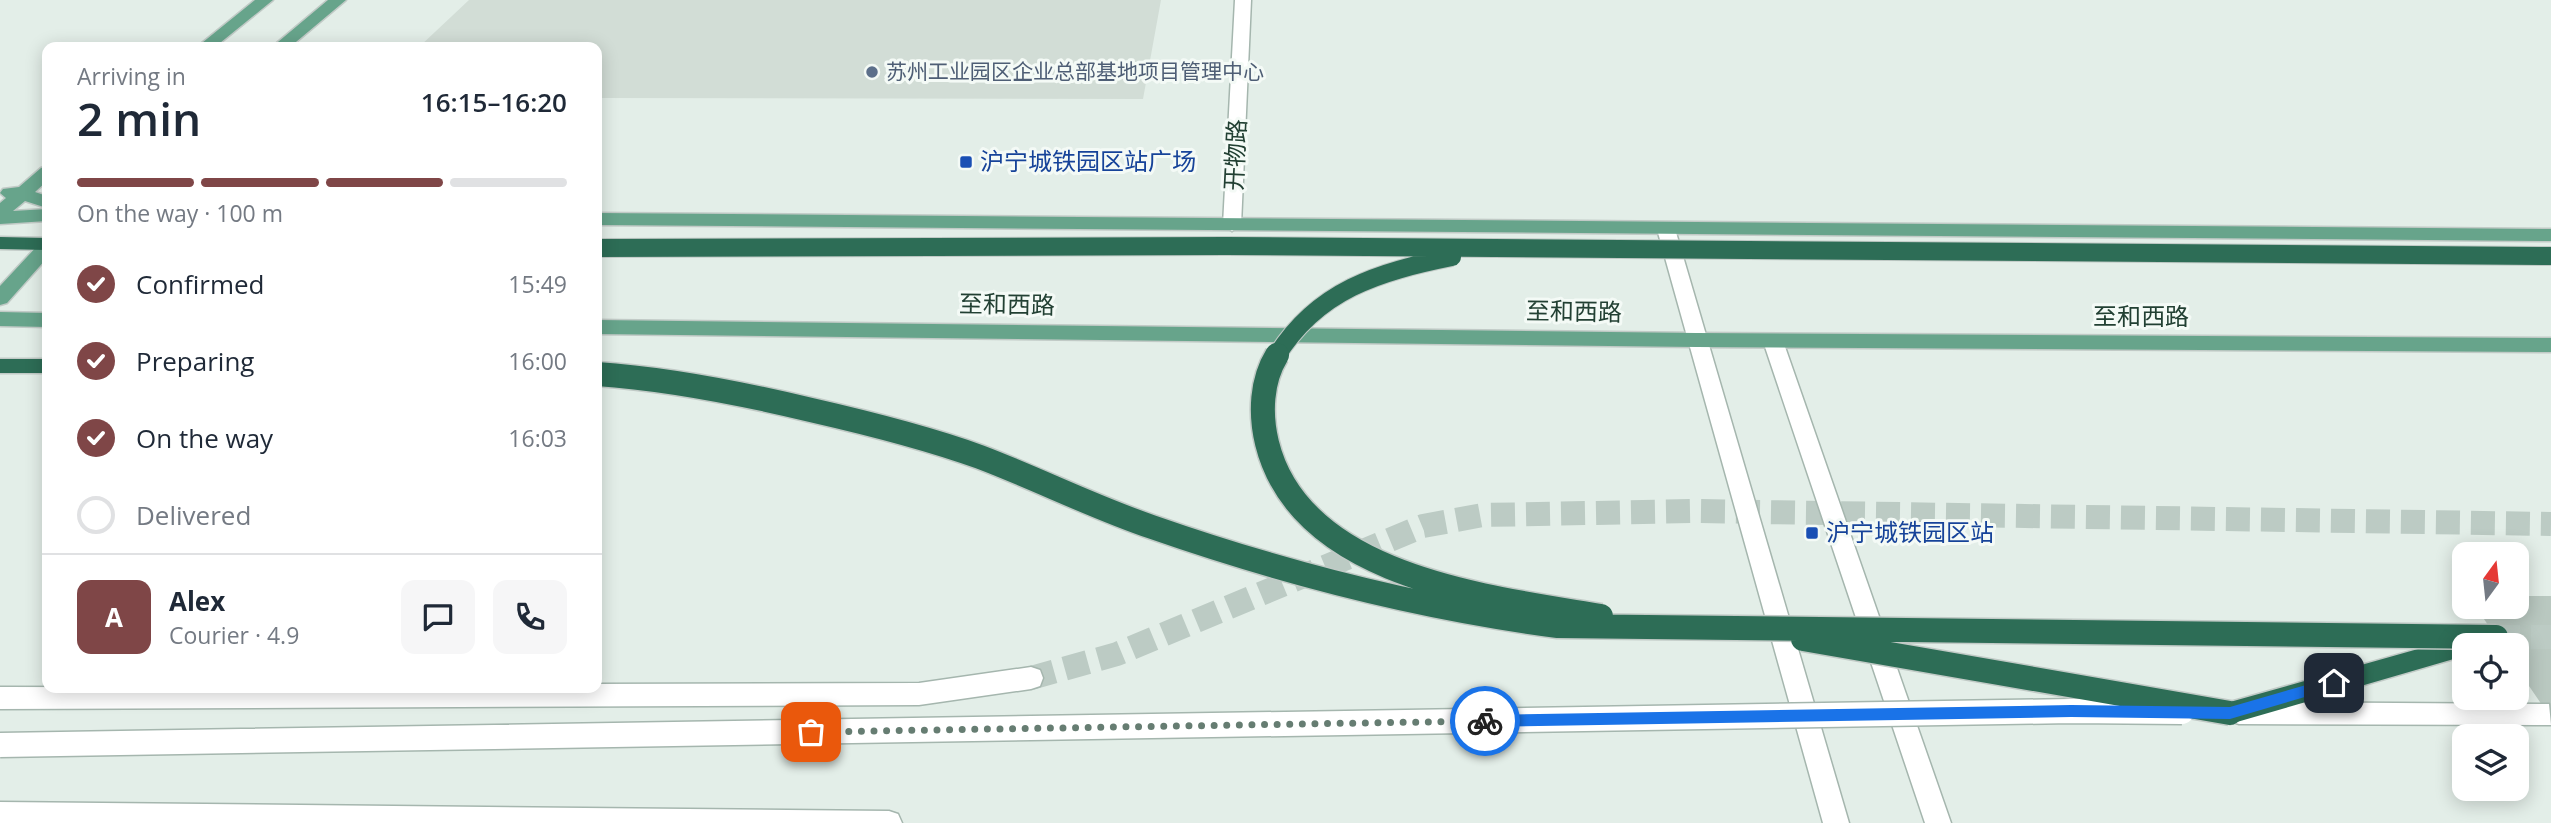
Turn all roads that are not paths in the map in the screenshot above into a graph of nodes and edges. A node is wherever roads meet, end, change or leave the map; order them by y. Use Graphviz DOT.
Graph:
graph roads {
  1 [pos="265,0"];
  2 [pos="338,0"];
  3 [pos="1243,0"];
  4 [pos="211,42"];
  5 [pos="286,42"];
  6 [pos="42,176"];
  7 [pos="0,193"];
  8 [pos="20,193"];
  9 [pos="42,200"];
  10 [pos="0,213"];
  11 [pos="42,215"];
  12 [pos="0,218"];
  13 [pos="602,219"];
  14 [pos="1232,225"];
  15 [pos="1666,229"];
  16 [pos="2551,235"];
  17 [pos="0,243"];
  18 [pos="42,245"];
  19 [pos="602,248"];
  20 [pos="1513,248"];
  21 [pos="42,251"];
  22 [pos="2551,256"];
  23 [pos="0,298"];
  24 [pos="0,319"];
  25 [pos="42,320"];
  26 [pos="602,327"];
  27 [pos="1696,340"];
  28 [pos="1773,341"];
  29 [pos="2551,345"];
  30 [pos="0,366"];
  31 [pos="42,366"];
  32 [pos="602,375"];
  33 [pos="1736,628"];
  34 [pos="2452,636"];
  35 [pos="2452,649"];
  36 [pos="1031,678"];
  37 [pos="0,698"];
  38 [pos="2230,713"];
  39 [pos="2549,715"];
  40 [pos="0,746"];
  41 [pos="0,814"];
  42 [pos="889,823"];
  43 [pos="1836,823"];
  44 [pos="1938,823"];
  1 -- 4 [label="main road"];
  2 -- 5 [label="main road"];
  3 -- 14 [label="street, 开物路"];
  6 -- 8 [label="main road"];
  7 -- 8 [label="main road"];
  8 -- 9 [label="main road"];
  8 -- 10 [label="main road"];
  11 -- 12 [label="main road"];
  13 -- 14 [label="main road"];
  14 -- 15 [label="main road"];
  15 -- 16 [label="main road"];
  15 -- 27 [label="street"];
  17 -- 18 [label="highway"];
  19 -- 20 [label="highway, bridge"];
  20 -- 22 [label="highway, bridge"];
  20 -- 33 [label="highway, bridge"];
  21 -- 23 [label="main road"];
  24 -- 25 [label="main road"];
  26 -- 27 [label="main road, 至和西路"];
  27 -- 28 [label="main road, 至和西路"];
  27 -- 43 [label="street"];
  28 -- 29 [label="main road, 至和西路"];
  28 -- 44 [label="street"];
  30 -- 31 [label="highway"];
  32 -- 33 [label="highway, bridge"];
  33 -- 34 [label="highway, bridge"];
  33 -- 38 [label="highway, bridge"];
  35 -- 38 [label="highway"];
  36 -- 37 [label="street"];
  38 -- 39 [label="street"];
  38 -- 40 [label="street, bridge"];
  41 -- 42 [label="street"];
}
